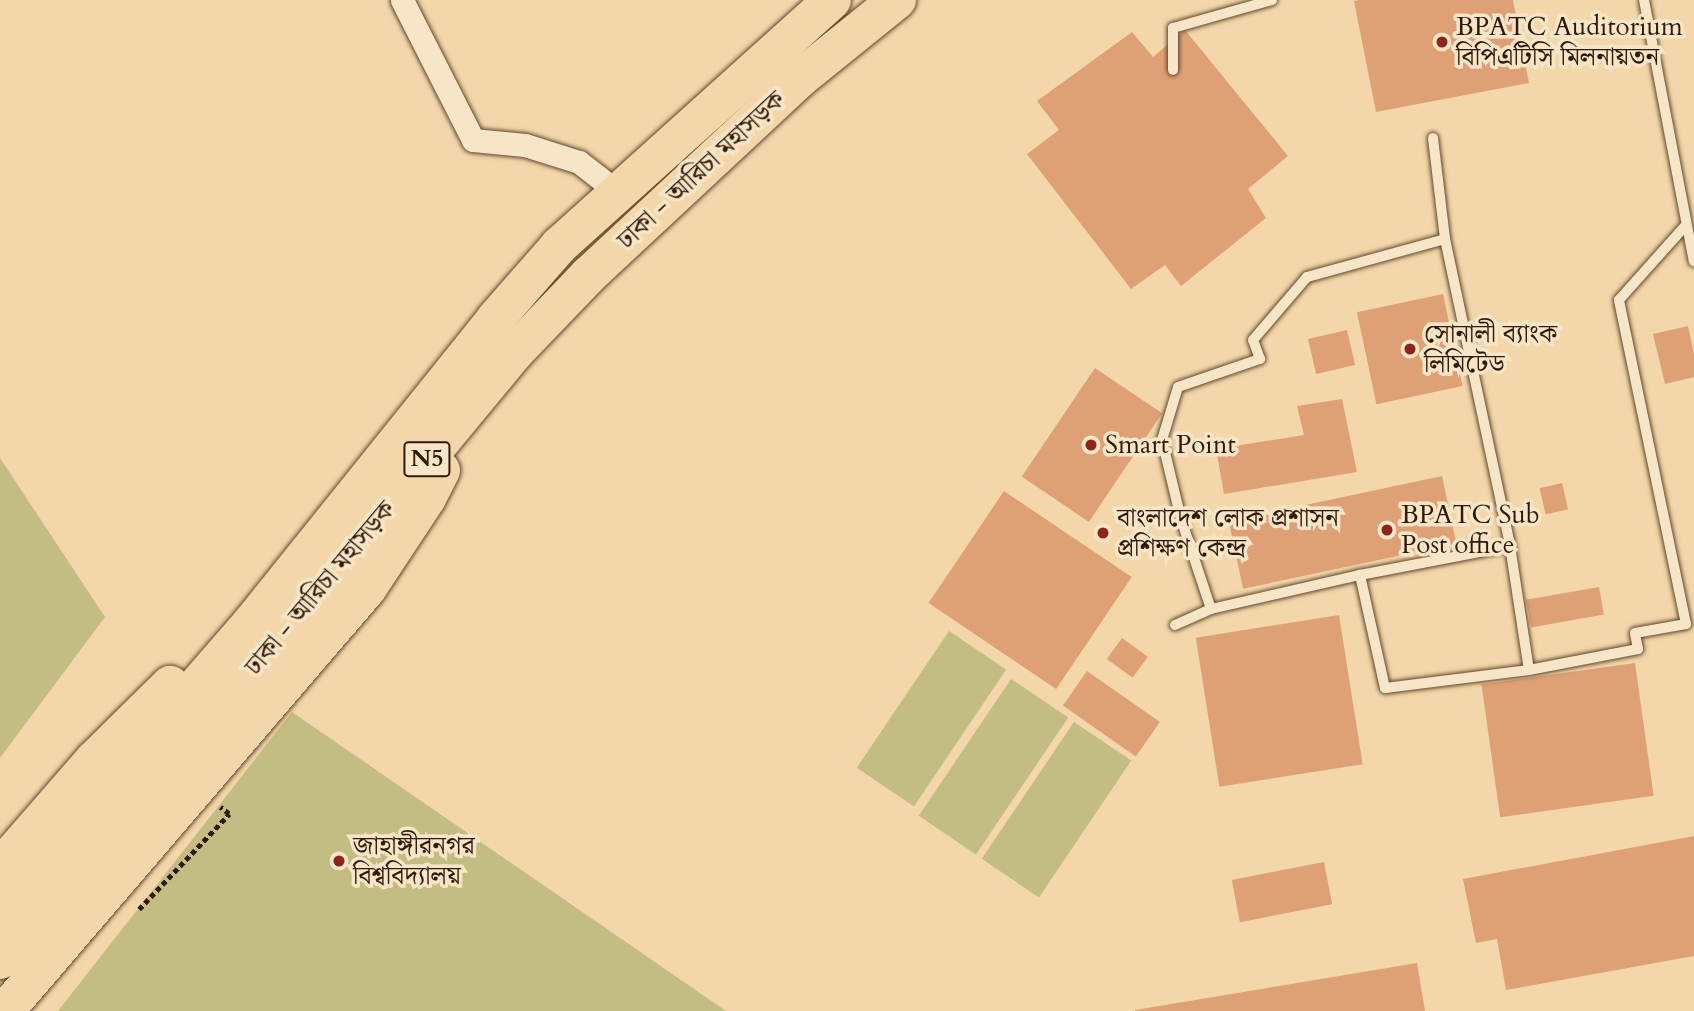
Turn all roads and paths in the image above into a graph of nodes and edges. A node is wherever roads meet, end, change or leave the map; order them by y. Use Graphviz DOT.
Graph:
graph roads {
  1 [pos="402,0"];
  2 [pos="832,0"];
  3 [pos="897,0"];
  4 [pos="1272,0"];
  5 [pos="1644,0"];
  6 [pos="1173,70"];
  7 [pos="1433,138"];
  8 [pos="619,192"];
  9 [pos="1686,225"];
  10 [pos="1445,239"];
  11 [pos="1694,261"];
  12 [pos="481,394"];
  13 [pos="1510,546"];
  14 [pos="1360,575"];
  15 [pos="1211,609"];
  16 [pos="251,622"];
  17 [pos="1175,625"];
  18 [pos="1529,670"];
  19 [pos="0,868"];
  20 [pos="0,912"];
  21 [pos="0,960"];
  22 [pos="5,1011"];
  1 -- 8 [label="street"];
  2 -- 8 [label="highway, ঢাকা - আরিচা মহাসড়ক / N5"];
  3 -- 12 [label="highway, ঢাকা - আরিচা মহাসড়ক / N5"];
  4 -- 6 [label="lane"];
  5 -- 9 [label="lane"];
  7 -- 10 [label="lane"];
  8 -- 16 [label="highway, ঢাকা - আরিচা মহাসড়ক / N5"];
  9 -- 11 [label="lane"];
  9 -- 18 [label="lane"];
  10 -- 13 [label="lane"];
  10 -- 15 [label="lane"];
  12 -- 21 [label="highway, ঢাকা - আরিচা মহাসড়ক / N5"];
  12 -- 22 [label="highway"];
  13 -- 14 [label="lane"];
  13 -- 18 [label="lane"];
  14 -- 15 [label="lane"];
  14 -- 18 [label="lane"];
  15 -- 17 [label="lane"];
  16 -- 19 [label="highway"];
  16 -- 20 [label="highway, ঢাকা - আরিচা মহাসড়ক / N5"];
}
